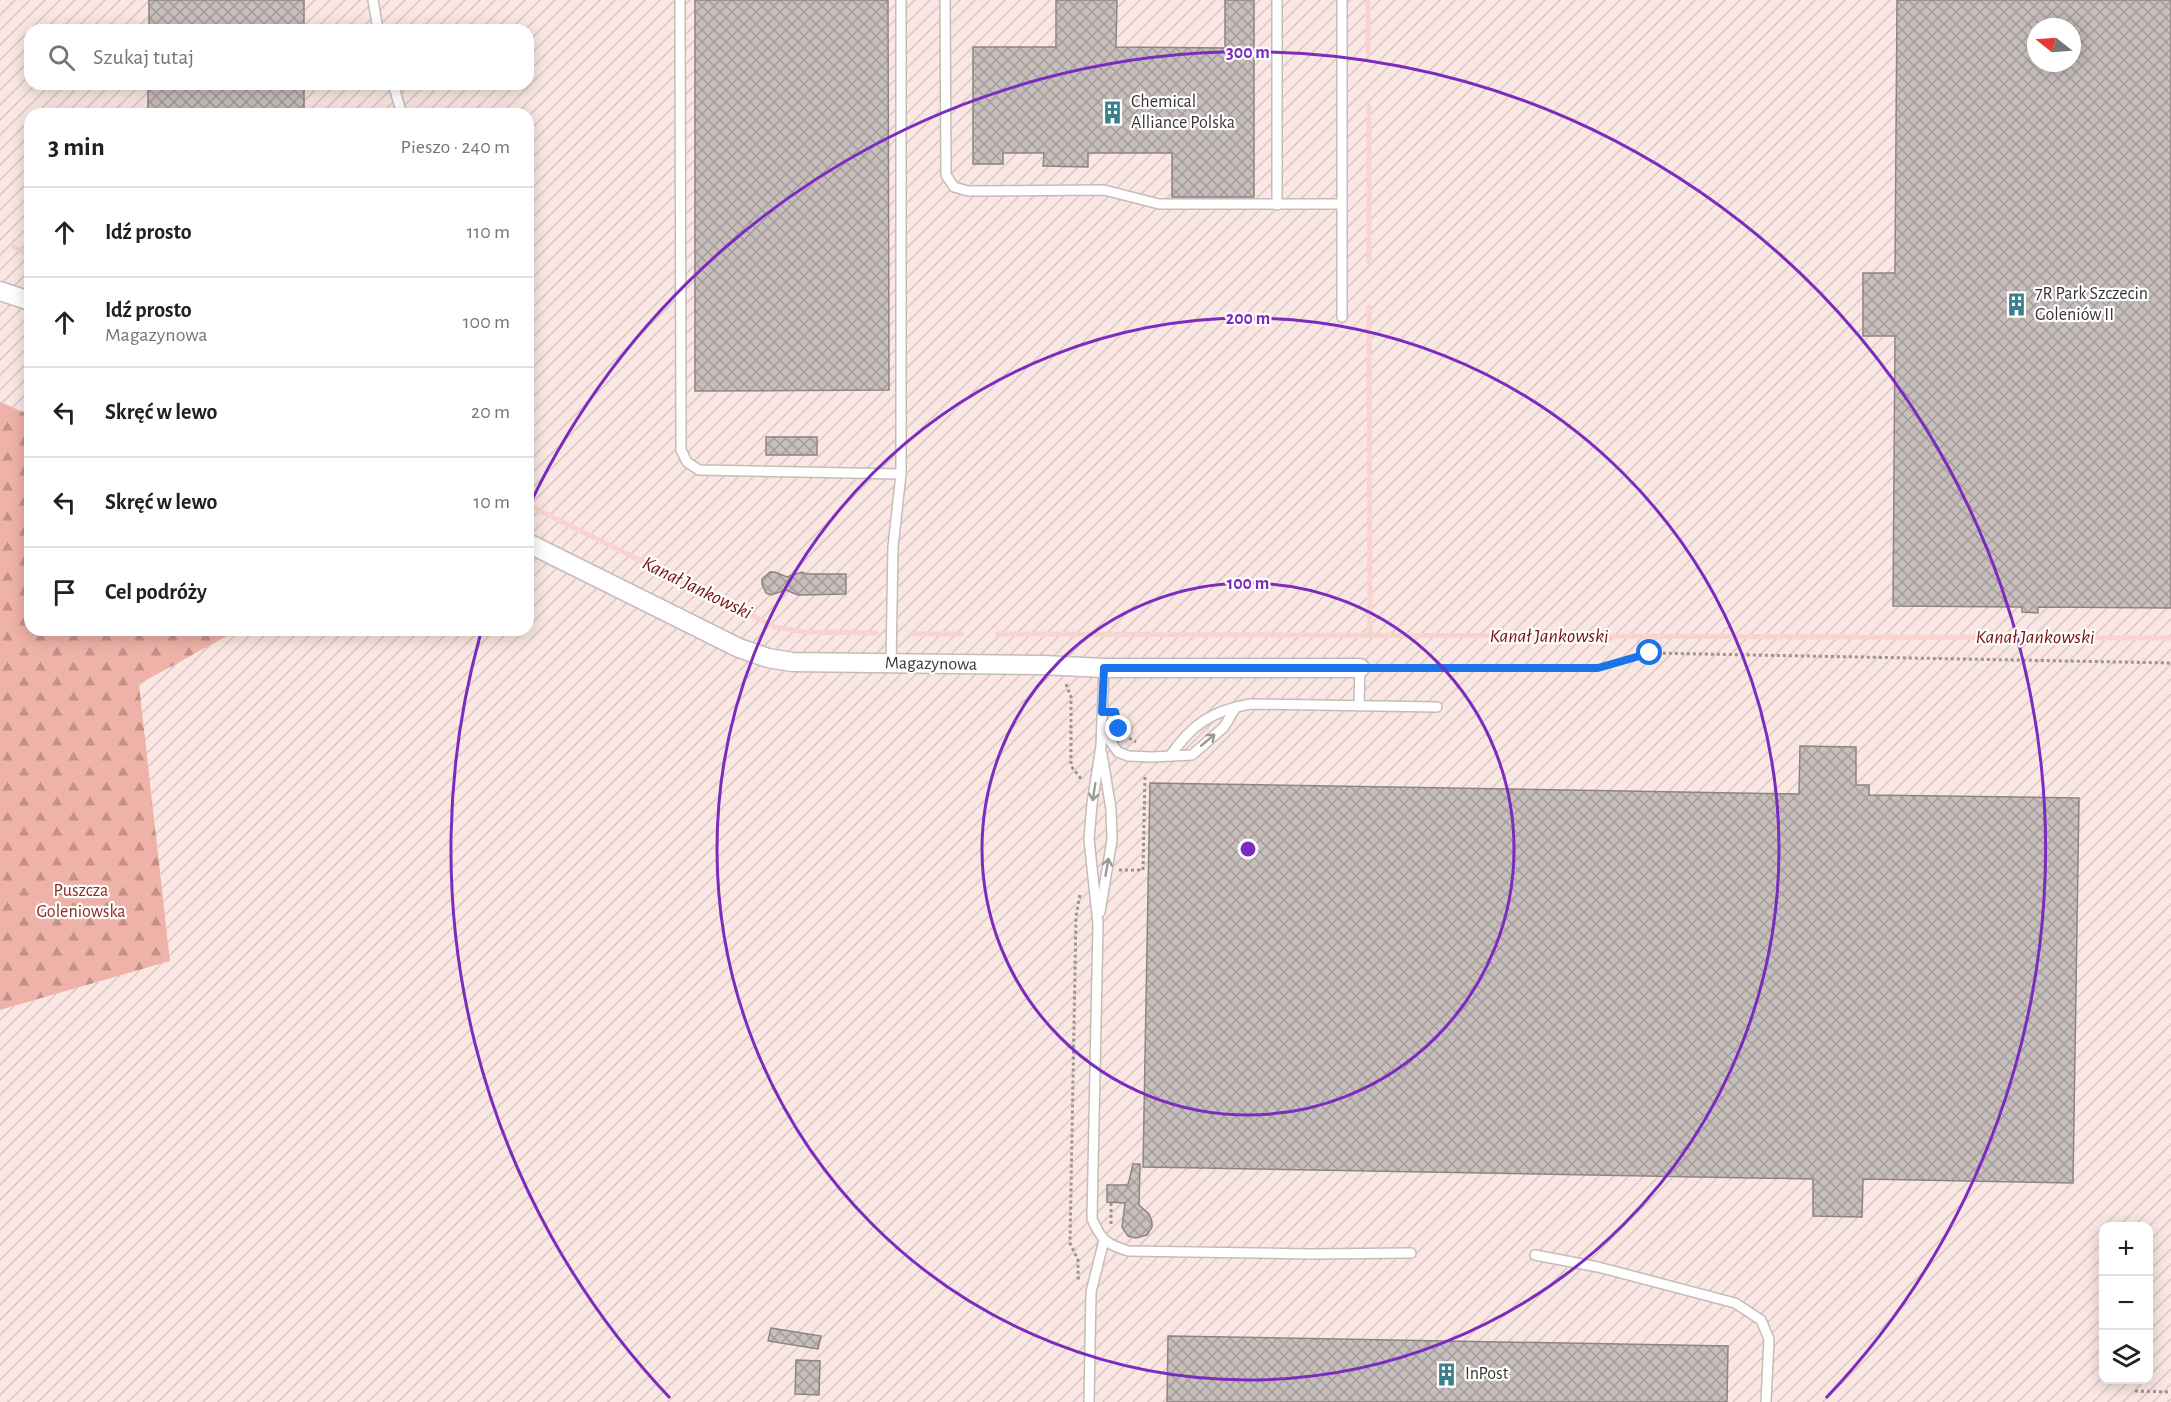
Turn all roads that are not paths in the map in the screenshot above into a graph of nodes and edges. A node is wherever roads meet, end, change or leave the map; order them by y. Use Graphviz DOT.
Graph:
graph roads {
  1 [pos="374,0"];
  2 [pos="680,0"];
  3 [pos="901,0"];
  4 [pos="945,0"];
  5 [pos="1277,0"];
  6 [pos="1342,0"];
  7 [pos="377,24"];
  8 [pos="395,90"];
  9 [pos="400,108"];
  10 [pos="1342,204"];
  11 [pos="1277,205"];
  12 [pos="0,291"];
  13 [pos="24,299"];
  14 [pos="1342,317"];
  15 [pos="901,474"];
  16 [pos="534,546"];
  17 [pos="891,663"];
  18 [pos="1104,668"];
  19 [pos="1360,668"];
  20 [pos="1359,706"];
  21 [pos="1236,707"];
  22 [pos="1437,707"];
  23 [pos="1102,729"];
  24 [pos="1101,746"];
  25 [pos="1170,756"];
  26 [pos="1098,924"];
  27 [pos="1104,1240"];
  28 [pos="1411,1253"];
  29 [pos="1534,1255"];
  30 [pos="1089,1402"];
  31 [pos="1766,1402"];
  1 -- 7 [label="lane"];
  2 -- 15 [label="lane"];
  3 -- 15 [label="lane"];
  4 -- 11 [label="lane"];
  5 -- 11 [label="lane"];
  6 -- 10 [label="lane"];
  8 -- 9 [label="lane"];
  10 -- 11 [label="lane"];
  10 -- 14 [label="lane"];
  12 -- 13 [label="street"];
  15 -- 17 [label="lane"];
  16 -- 17 [label="street, Magazynowa"];
  17 -- 18 [label="street, Magazynowa"];
  18 -- 19 [label="street, Magazynowa"];
  18 -- 23 [label="lane"];
  19 -- 20 [label="lane"];
  20 -- 21 [label="lane"];
  20 -- 22 [label="lane"];
  21 -- 25 [label="lane"];
  25 -- 21 [label="lane, one-way"];
  23 -- 24 [label="lane"];
  23 -- 25 [label="lane"];
  24 -- 26 [label="lane, one-way"];
  26 -- 24 [label="lane, one-way"];
  26 -- 27 [label="lane"];
  27 -- 28 [label="lane"];
  27 -- 30 [label="lane"];
  29 -- 31 [label="lane"];
}
